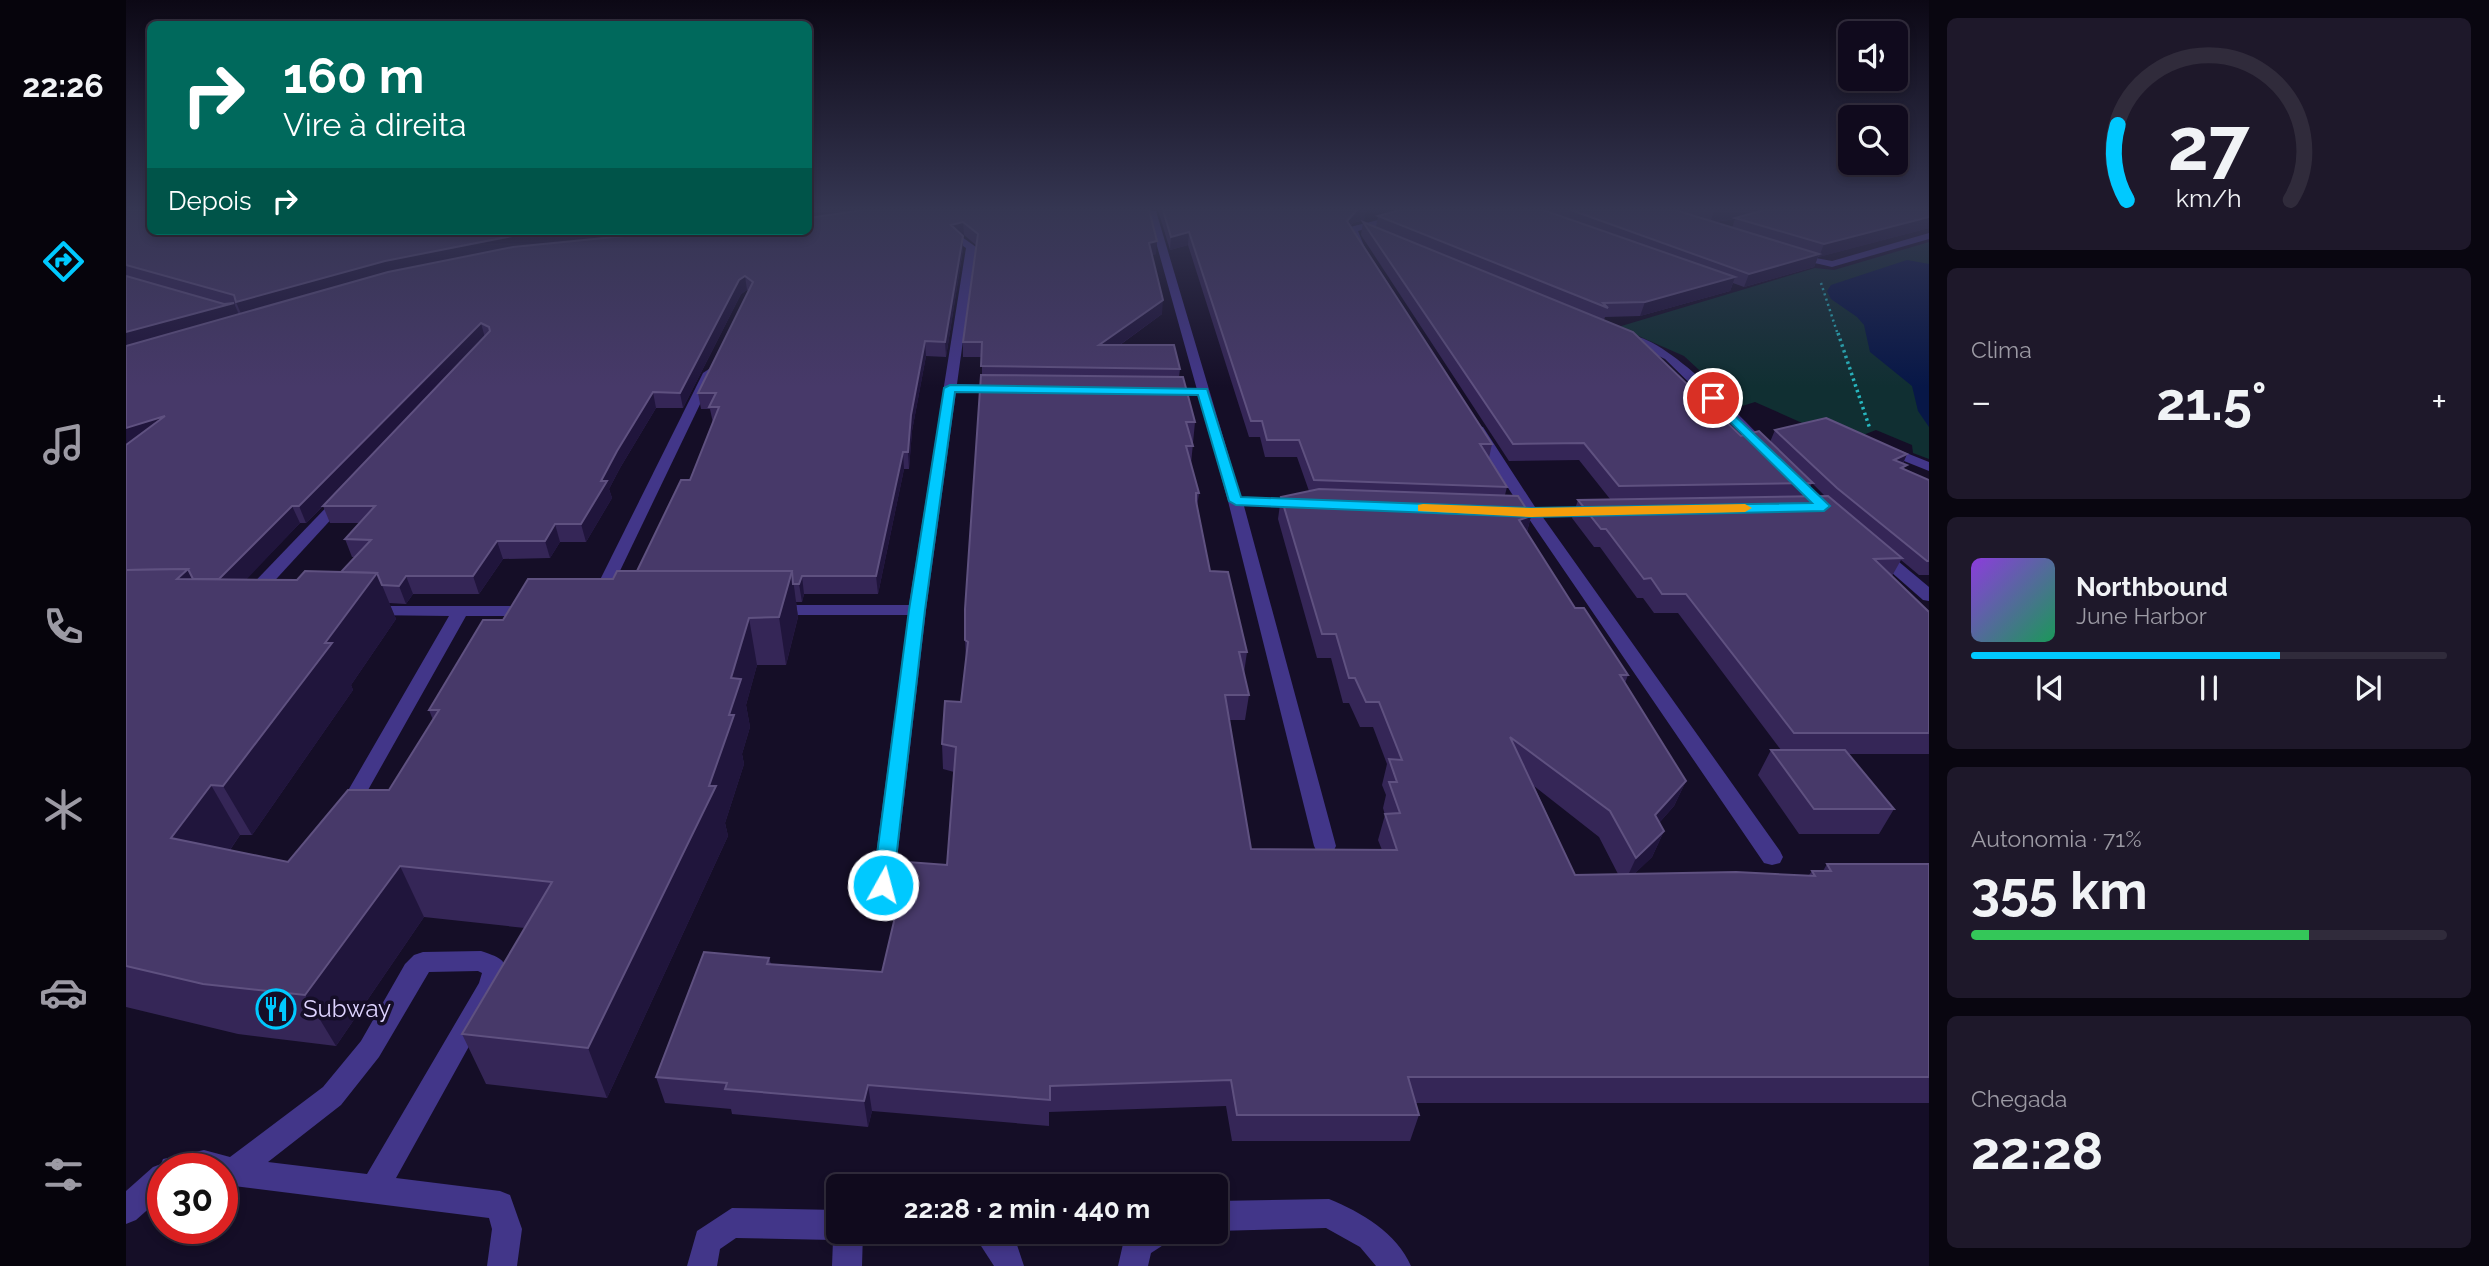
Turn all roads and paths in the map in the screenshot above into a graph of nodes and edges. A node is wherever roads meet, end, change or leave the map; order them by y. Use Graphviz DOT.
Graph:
graph roads {
  1 [pos="968,269"];
  2 [pos="1166,269"];
  3 [pos="1832,279"];
  4 [pos="1608,330"];
  5 [pos="718,355"];
  6 [pos="950,388"];
  7 [pos="1016,389"];
  8 [pos="1472,421"];
  9 [pos="1876,445"];
  10 [pos="1775,458"];
  11 [pos="1929,467"];
  12 [pos="354,487"];
  13 [pos="1236,501"];
  14 [pos="1316,504"];
  15 [pos="1504,511"];
  16 [pos="1615,511"];
  17 [pos="1531,512"];
  18 [pos="1866,542"];
  19 [pos="1929,596"];
  20 [pos="267,608"];
  21 [pos="593,609"];
  22 [pos="350,610"];
  23 [pos="553,610"];
  24 [pos="755,610"];
  25 [pos="917,610"];
  26 [pos="459,613"];
  27 [pos="352,801"];
  28 [pos="1325,846"];
  29 [pos="1772,857"];
  30 [pos="883,885"];
  31 [pos="238,1169"];
  32 [pos="238,1172"];
  33 [pos="374,1188"];
  34 [pos="147,1191"];
  35 [pos="126,1210"];
  36 [pos="1228,1216"];
  37 [pos="826,1225"];
  38 [pos="848,1244"];
  39 [pos="998,1244"];
  40 [pos="1138,1244"];
  41 [pos="502,1266"];
  42 [pos="702,1266"];
  43 [pos="847,1266"];
  44 [pos="1009,1266"];
  45 [pos="1133,1266"];
  46 [pos="1396,1266"];
  1 -- 6 [label="street"];
  2 -- 13 [label="street"];
  3 -- 9 [label="path"];
  4 -- 10 [label="street"];
  5 -- 21 [label="street"];
  6 -- 7 [label="street"];
  6 -- 25 [label="street"];
  8 -- 17 [label="street"];
  9 -- 11 [label="street"];
  12 -- 20 [label="street"];
  13 -- 14 [label="street"];
  13 -- 28 [label="street"];
  15 -- 17 [label="street"];
  16 -- 17 [label="street"];
  17 -- 29 [label="street"];
  18 -- 19 [label="street"];
  22 -- 26 [label="street"];
  23 -- 26 [label="street"];
  24 -- 25 [label="street"];
  25 -- 30 [label="street"];
  26 -- 27 [label="street"];
  31 -- 33 [label="street"];
  32 -- 33 [label="street"];
  33 -- 41 [label="street"];
  34 -- 35 [label="street"];
  36 -- 46 [label="street"];
  37 -- 42 [label="street"];
  38 -- 43 [label="street"];
  39 -- 44 [label="street"];
  40 -- 45 [label="street"];
}
